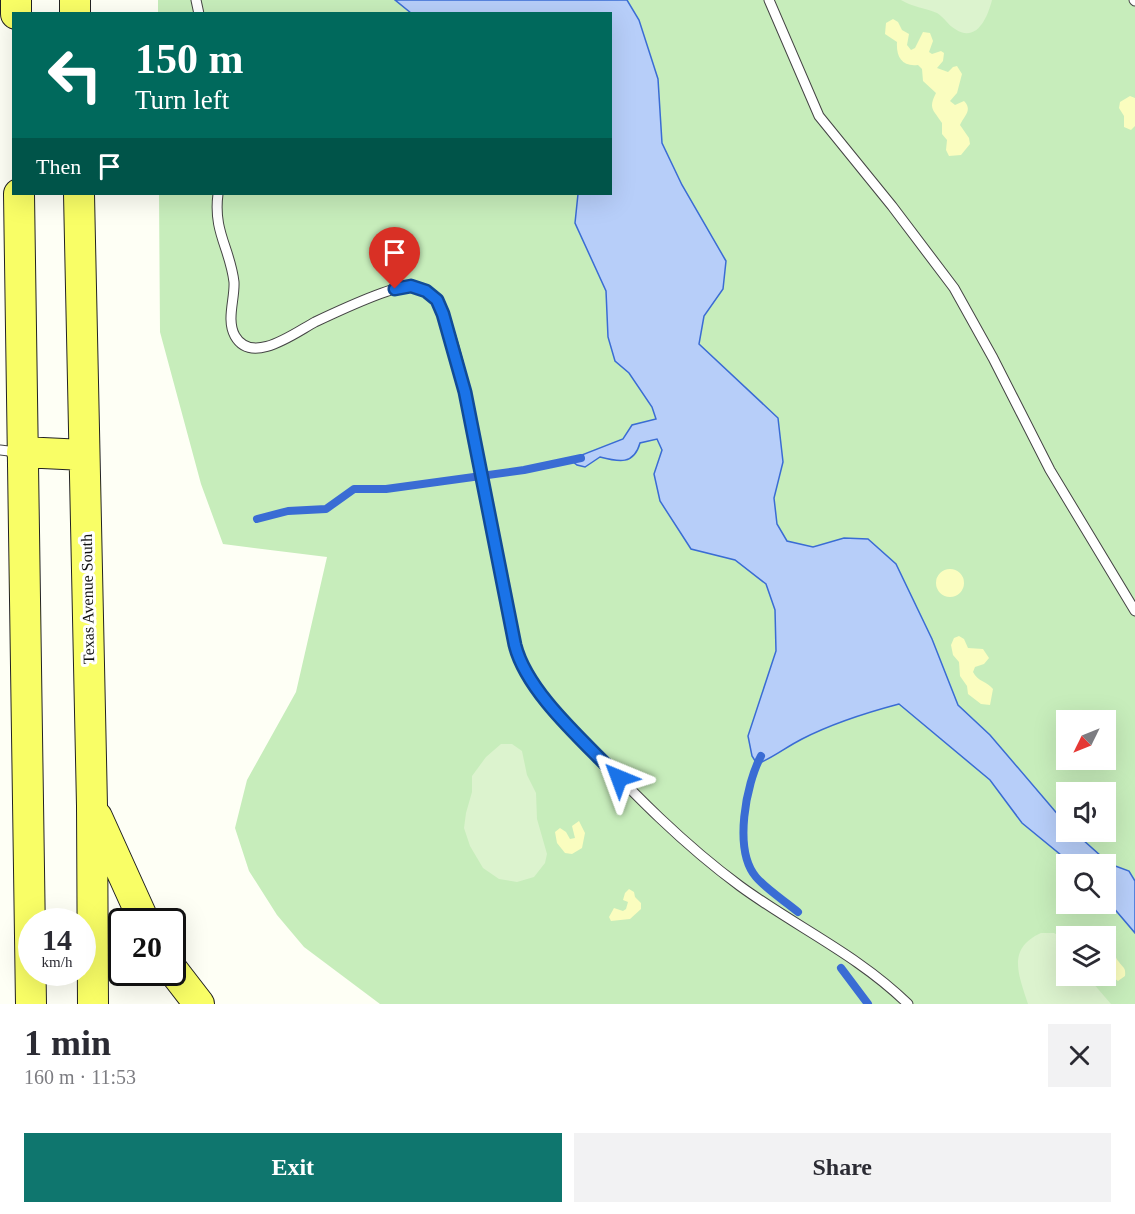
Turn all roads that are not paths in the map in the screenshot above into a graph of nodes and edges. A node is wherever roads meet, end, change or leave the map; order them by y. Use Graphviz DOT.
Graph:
graph roads {
  1 [pos="769,0"];
  2 [pos="19,195"];
  3 [pos="79,195"];
  4 [pos="218,195"];
  5 [pos="11,451"];
  6 [pos="84,455"];
  7 [pos="1135,611"];
  8 [pos="92,806"];
  9 [pos="138,908"];
  10 [pos="185,986"];
  11 [pos="32,1004"];
  12 [pos="93,1004"];
  13 [pos="199,1004"];
  14 [pos="908,1004"];
  1 -- 7 [label="lane"];
  2 -- 5 [label="main road"];
  3 -- 6 [label="main road, Texas Avenue South"];
  4 -- 14 [label="lane"];
  5 -- 6 [label="main road"];
  5 -- 11 [label="main road"];
  6 -- 8 [label="main road, Texas Avenue South"];
  8 -- 9 [label="main road"];
  8 -- 12 [label="main road, Texas Avenue South"];
  10 -- 13 [label="main road"];
}
